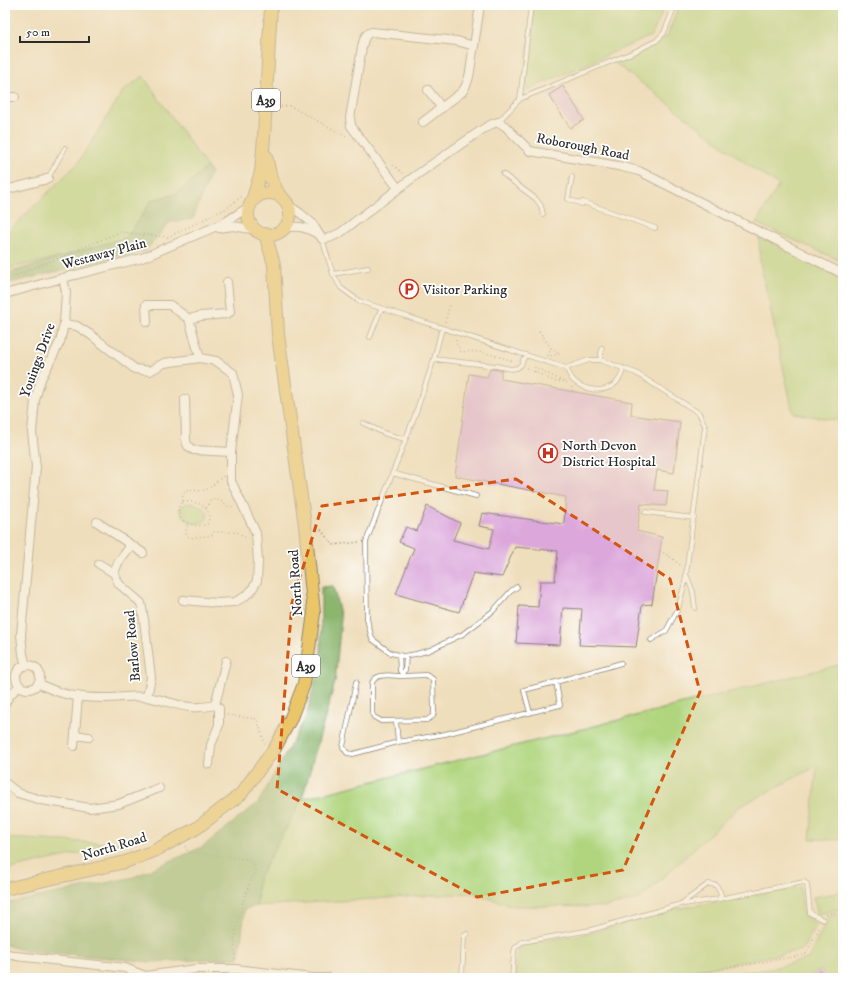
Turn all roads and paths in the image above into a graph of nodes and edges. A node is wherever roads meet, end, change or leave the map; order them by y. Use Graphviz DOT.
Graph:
graph roads {
  1 [pos="271,5"];
  2 [pos="480,5"];
  3 [pos="531,5"];
  4 [pos="675,5"];
  5 [pos="474,46"];
  6 [pos="428,90"];
  7 [pos="5,97"];
  8 [pos="15,97"];
  9 [pos="520,98"];
  10 [pos="290,106"];
  11 [pos="265,107"];
  12 [pos="442,108"];
  13 [pos="423,122"];
  14 [pos="498,122"];
  15 [pos="264,137"];
  16 [pos="65,148"];
  17 [pos="503,174"];
  18 [pos="572,177"];
  19 [pos="48,178"];
  20 [pos="398,188"];
  21 [pos="5,190"];
  22 [pos="279,195"];
  23 [pos="249,201"];
  24 [pos="288,205"];
  25 [pos="543,214"];
  26 [pos="655,228"];
  27 [pos="209,230"];
  28 [pos="282,230"];
  29 [pos="261,232"];
  30 [pos="321,237"];
  31 [pos="274,264"];
  32 [pos="368,268"];
  33 [pos="333,274"];
  34 [pos="843,274"];
  35 [pos="63,278"];
  36 [pos="5,280"];
  37 [pos="227,282"];
  38 [pos="5,294"];
  39 [pos="450,304"];
  40 [pos="381,308"];
  41 [pos="189,319"];
  42 [pos="147,322"];
  43 [pos="445,323"];
  44 [pos="64,324"];
  45 [pos="442,328"];
  46 [pos="538,331"];
  47 [pos="370,337"];
  48 [pos="551,348"];
  49 [pos="602,348"];
  50 [pos="525,355"];
  51 [pos="200,358"];
  52 [pos="434,359"];
  53 [pos="600,360"];
  54 [pos="566,368"];
  55 [pos="623,368"];
  56 [pos="535,372"];
  57 [pos="562,381"];
  58 [pos="185,399"];
  59 [pos="362,423"];
  60 [pos="405,439"];
  61 [pos="231,452"];
  62 [pos="231,471"];
  63 [pos="392,473"];
  64 [pos="476,496"];
  65 [pos="183,502"];
  66 [pos="241,503"];
  67 [pos="206,508"];
  68 [pos="645,512"];
  69 [pos="694,518"];
  70 [pos="97,522"];
  71 [pos="188,524"];
  72 [pos="305,525"];
  73 [pos="256,539"];
  74 [pos="366,542"];
  75 [pos="131,545"];
  76 [pos="660,550"];
  77 [pos="143,553"];
  78 [pos="99,564"];
  79 [pos="114,573"];
  80 [pos="686,574"];
  81 [pos="517,587"];
  82 [pos="183,600"];
  83 [pos="694,608"];
  84 [pos="651,640"];
  85 [pos="399,655"];
  86 [pos="406,656"];
  87 [pos="226,661"];
  88 [pos="621,663"];
  89 [pos="26,666"];
  90 [pos="403,674"];
  91 [pos="356,682"];
  92 [pos="556,682"];
  93 [pos="38,683"];
  94 [pos="20,686"];
  95 [pos="78,696"];
  96 [pos="147,697"];
  97 [pos="5,703"];
  98 [pos="215,705"];
  99 [pos="530,713"];
  100 [pos="219,714"];
  101 [pos="396,720"];
  102 [pos="75,735"];
  103 [pos="89,737"];
  104 [pos="398,742"];
  105 [pos="74,746"];
  106 [pos="269,757"];
  107 [pos="209,764"];
  108 [pos="5,783"];
  109 [pos="159,788"];
  110 [pos="181,837"];
  111 [pos="5,889"];
  112 [pos="719,899"];
  113 [pos="681,904"];
  114 [pos="843,910"];
  115 [pos="823,920"];
  116 [pos="467,934"];
  117 [pos="5,953"];
  118 [pos="236,969"];
  119 [pos="141,977"];
  120 [pos="329,978"];
  121 [pos="462,978"];
  122 [pos="512,978"];
  123 [pos="668,978"];
  1 -- 11 [label="main road, A39"];
  2 -- 5 [label="street"];
  3 -- 9 [label="lane"];
  4 -- 9 [label="lane"];
  5 -- 12 [label="street"];
  5 -- 20 [label="street"];
  6 -- 12 [label="street"];
  7 -- 8 [label="street"];
  9 -- 14 [label="lane"];
  10 -- 11 [label="path"];
  11 -- 15 [label="main road, A39"];
  12 -- 13 [label="street"];
  14 -- 20 [label="street"];
  14 -- 34 [label="street, Roborough Road"];
  15 -- 22 [label="main road, A39"];
  15 -- 23 [label="main road, A39"];
  16 -- 19 [label="lane"];
  17 -- 25 [label="lane"];
  18 -- 26 [label="lane"];
  19 -- 21 [label="street"];
  20 -- 30 [label="street"];
  22 -- 23 [label="main road"];
  22 -- 24 [label="main road"];
  23 -- 27 [label="street, Westaway Plain"];
  23 -- 29 [label="main road"];
  23 -- 36 [label="path"];
  24 -- 28 [label="main road"];
  24 -- 30 [label="street"];
  27 -- 29 [label="street, Westaway Plain"];
  27 -- 35 [label="street, Westaway Plain"];
  28 -- 29 [label="main road"];
  28 -- 30 [label="street"];
  28 -- 31 [label="main road, North Road / A39"];
  29 -- 31 [label="main road, North Road / A39"];
  30 -- 33 [label="lane"];
  31 -- 72 [label="main road, North Road / A39"];
  32 -- 33 [label="lane"];
  33 -- 40 [label="lane"];
  35 -- 38 [label="street, Westaway Plain"];
  35 -- 44 [label="street, Youings Drive"];
  37 -- 41 [label="street"];
  39 -- 43 [label="path"];
  40 -- 45 [label="lane"];
  40 -- 47 [label="lane"];
  41 -- 42 [label="street"];
  41 -- 51 [label="street"];
  44 -- 51 [label="street"];
  44 -- 89 [label="street, Youings Drive"];
  45 -- 50 [label="lane"];
  45 -- 52 [label="lane"];
  46 -- 48 [label="path"];
  48 -- 48 [label="path"];
  49 -- 53 [label="lane"];
  50 -- 52 [label="lane"];
  50 -- 54 [label="lane"];
  51 -- 61 [label="street"];
  52 -- 60 [label="lane"];
  53 -- 54 [label="lane"];
  53 -- 55 [label="lane"];
  54 -- 55 [label="lane"];
  55 -- 69 [label="lane"];
  56 -- 57 [label="path"];
  58 -- 61 [label="street"];
  59 -- 60 [label="lane"];
  60 -- 63 [label="lane"];
  61 -- 62 [label="street"];
  62 -- 65 [label="path"];
  62 -- 66 [label="street"];
  63 -- 64 [label="lane"];
  63 -- 74 [label="lane"];
  65 -- 67 [label="path"];
  65 -- 71 [label="path"];
  66 -- 67 [label="path"];
  66 -- 73 [label="street"];
  67 -- 71 [label="path"];
  68 -- 69 [label="lane"];
  69 -- 80 [label="lane"];
  70 -- 75 [label="street"];
  71 -- 73 [label="path"];
  72 -- 74 [label="path"];
  72 -- 106 [label="main road, North Road / A39"];
  73 -- 82 [label="street"];
  74 -- 85 [label="lane"];
  75 -- 77 [label="street"];
  75 -- 79 [label="street"];
  76 -- 80 [label="path"];
  78 -- 79 [label="street, Barlow Road"];
  79 -- 96 [label="street, Barlow Road"];
  80 -- 83 [label="lane"];
  80 -- 84 [label="lane"];
  81 -- 86 [label="lane"];
  85 -- 86 [label="lane"];
  85 -- 90 [label="lane"];
  86 -- 90 [label="lane"];
  87 -- 98 [label="street"];
  88 -- 92 [label="lane"];
  89 -- 93 [label="street"];
  89 -- 94 [label="street"];
  90 -- 101 [label="lane"];
  90 -- 101 [label="lane"];
  91 -- 104 [label="lane"];
  92 -- 99 [label="lane"];
  92 -- 99 [label="lane"];
  93 -- 94 [label="street"];
  93 -- 95 [label="street"];
  94 -- 97 [label="street"];
  95 -- 96 [label="street"];
  95 -- 102 [label="street"];
  96 -- 98 [label="street"];
  98 -- 100 [label="street"];
  99 -- 104 [label="lane"];
  100 -- 106 [label="path"];
  100 -- 107 [label="street"];
  101 -- 104 [label="lane"];
  102 -- 103 [label="street"];
  102 -- 105 [label="street"];
  106 -- 110 [label="main road, North Road / A39"];
  108 -- 109 [label="street"];
  110 -- 111 [label="main road, North Road / A39"];
  110 -- 118 [label="path"];
  112 -- 113 [label="lane"];
  112 -- 113 [label="lane"];
  112 -- 115 [label="lane"];
  113 -- 122 [label="lane"];
  114 -- 115 [label="path"];
  115 -- 123 [label="path"];
  116 -- 121 [label="lane"];
  117 -- 119 [label="street"];
  118 -- 119 [label="street"];
  118 -- 120 [label="street"];
}
